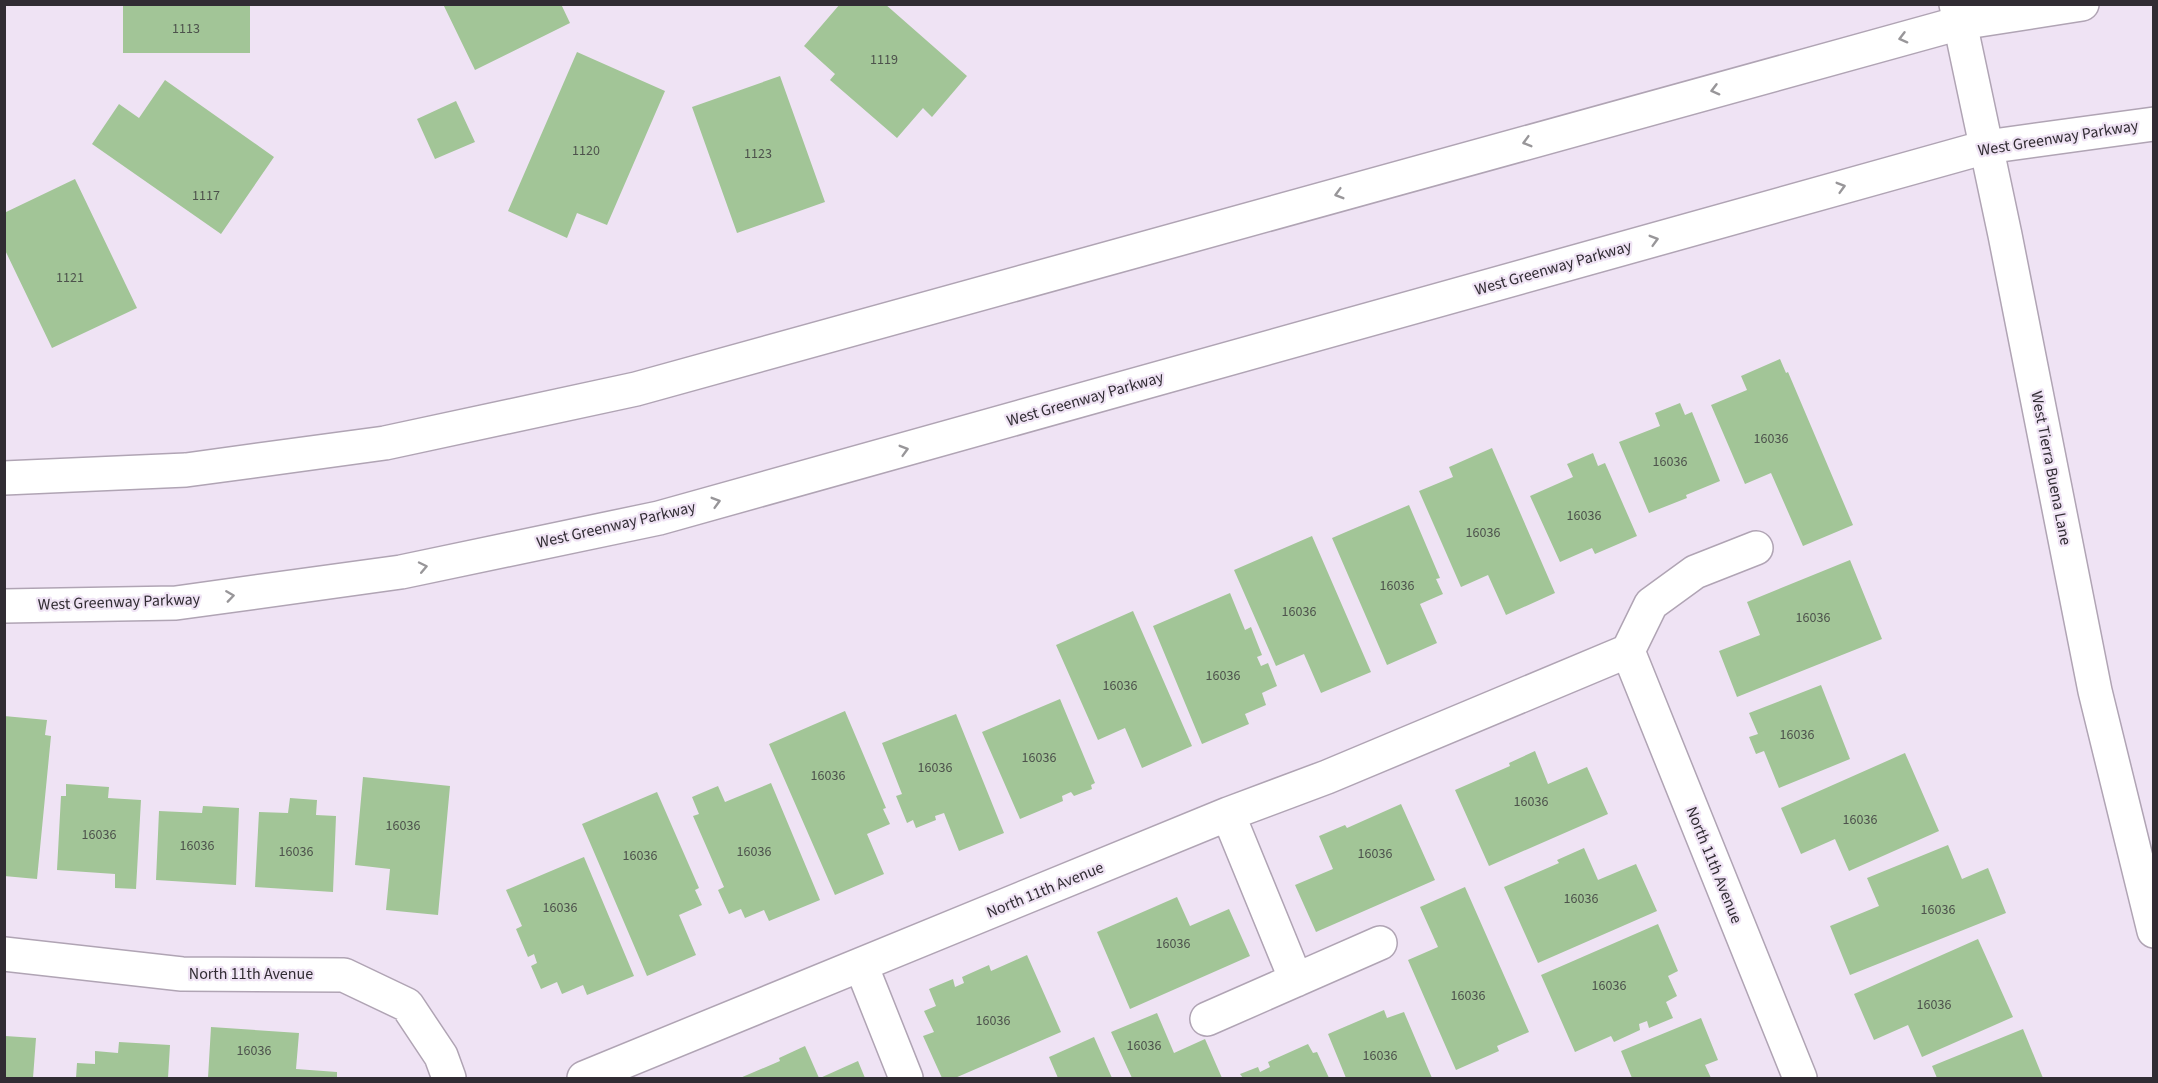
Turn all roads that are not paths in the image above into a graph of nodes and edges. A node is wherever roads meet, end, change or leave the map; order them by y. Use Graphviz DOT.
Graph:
graph roads {
  1 [pos="2082,4"];
  2 [pos="1958,14"];
  3 [pos="2154,124"];
  4 [pos="1986,147"];
  5 [pos="4,478"];
  6 [pos="1756,548"];
  7 [pos="4,606"];
  8 [pos="1628,651"];
  9 [pos="1228,814"];
  10 [pos="2154,931"];
  11 [pos="1380,943"];
  12 [pos="4,954"];
  13 [pos="861,965"];
  14 [pos="1296,980"];
  15 [pos="1207,1018"];
  16 [pos="449,1078"];
  17 [pos="584,1078"];
  18 [pos="906,1078"];
  19 [pos="1800,1078"];
  1 -- 2 [label="main road"];
  2 -- 4 [label="main road, West Tierra Buena Lane"];
  2 -- 5 [label="main road, one-way"];
  3 -- 4 [label="main road, West Greenway Parkway"];
  7 -- 4 [label="main road, West Greenway Parkway, one-way"];
  4 -- 10 [label="main road, West Tierra Buena Lane"];
  6 -- 8 [label="main road"];
  8 -- 9 [label="main road, North 11th Avenue"];
  8 -- 19 [label="main road, North 11th Avenue"];
  9 -- 13 [label="main road, North 11th Avenue"];
  9 -- 14 [label="main road"];
  11 -- 14 [label="main road"];
  12 -- 16 [label="main road, North 11th Avenue"];
  13 -- 17 [label="main road, North 11th Avenue"];
  13 -- 18 [label="main road"];
  14 -- 15 [label="main road"];
}
